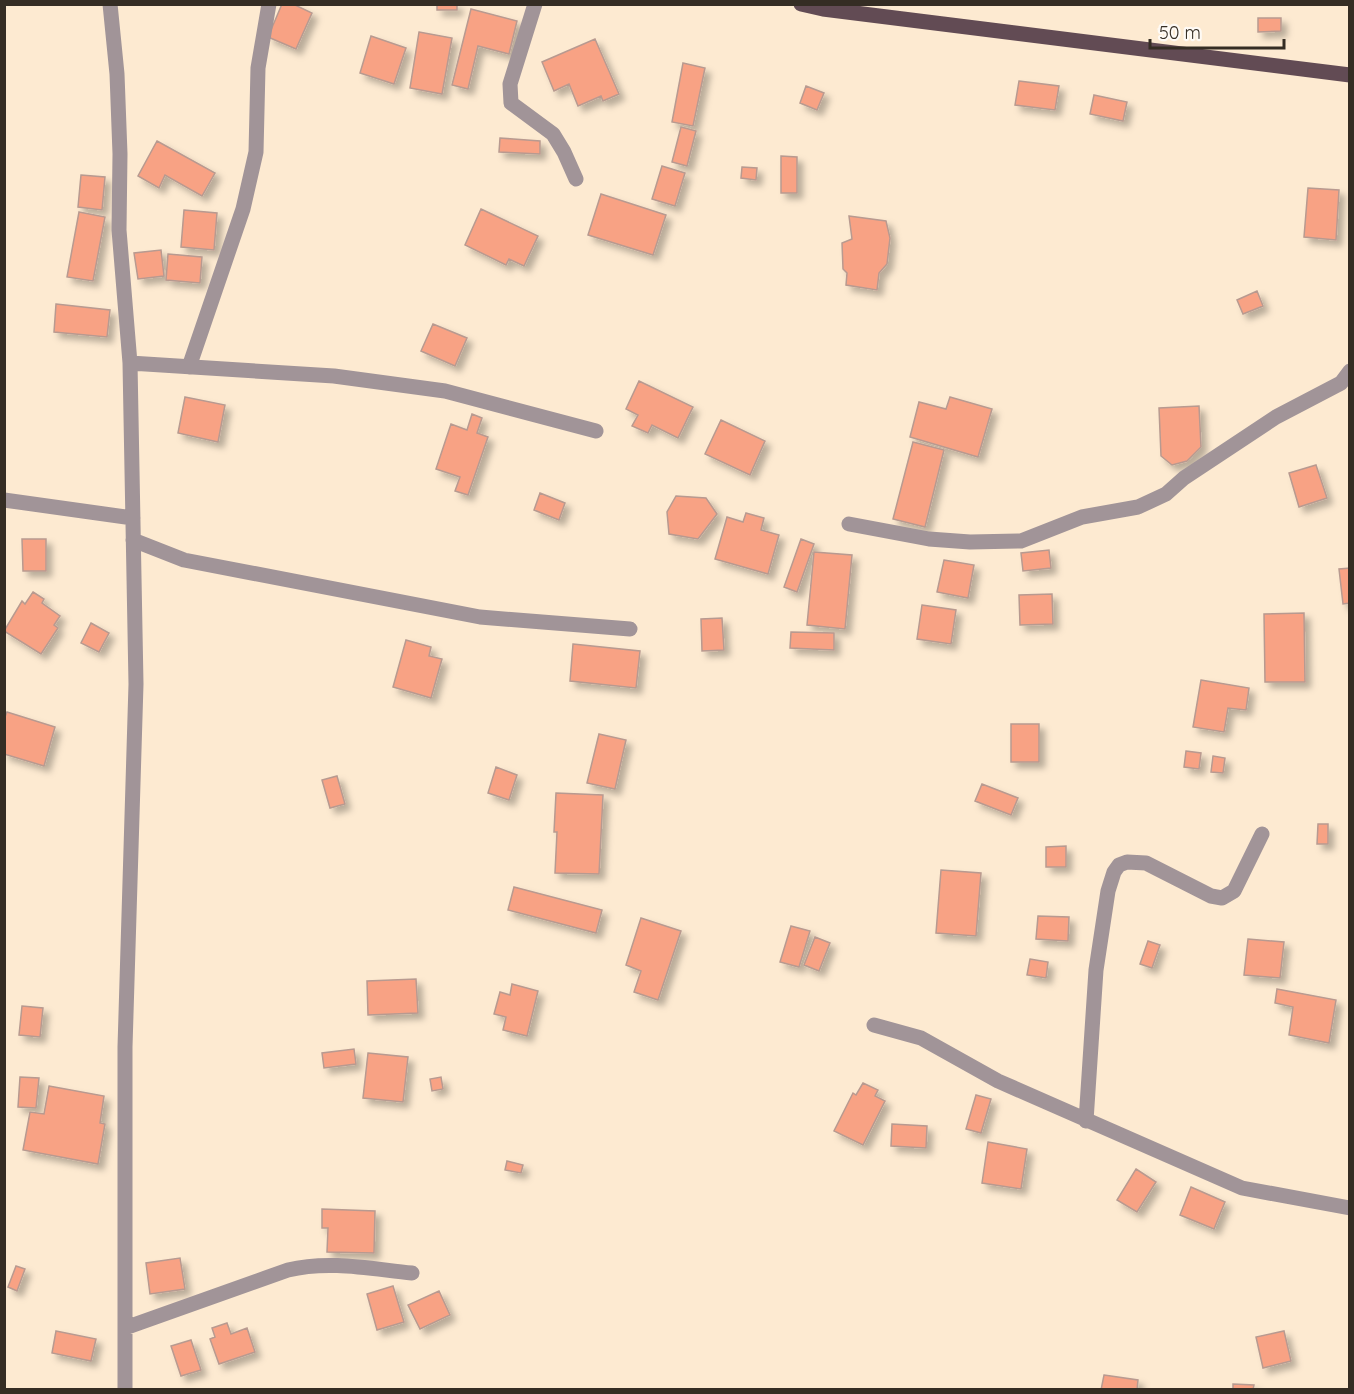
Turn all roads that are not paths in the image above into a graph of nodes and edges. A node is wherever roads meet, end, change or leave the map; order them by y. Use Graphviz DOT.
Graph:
graph roads {
  1 [pos="110,4"];
  2 [pos="269,4"];
  3 [pos="536,4"];
  4 [pos="801,4"];
  5 [pos="823,7"];
  6 [pos="1350,75"];
  7 [pos="576,179"];
  8 [pos="130,363"];
  9 [pos="189,367"];
  10 [pos="1350,371"];
  11 [pos="596,431"];
  12 [pos="4,500"];
  13 [pos="133,518"];
  14 [pos="849,524"];
  15 [pos="134,540"];
  16 [pos="630,629"];
  17 [pos="1262,834"];
  18 [pos="874,1025"];
  19 [pos="1086,1121"];
  20 [pos="1350,1208"];
  21 [pos="412,1273"];
  22 [pos="125,1328"];
  23 [pos="124,1389"];
  1 -- 8 [label="street"];
  2 -- 9 [label="street"];
  3 -- 7 [label="street"];
  4 -- 5 [label="main road"];
  5 -- 6 [label="main road"];
  8 -- 9 [label="street"];
  8 -- 13 [label="street"];
  9 -- 11 [label="street"];
  10 -- 14 [label="street"];
  12 -- 13 [label="street"];
  13 -- 15 [label="street"];
  15 -- 16 [label="street"];
  15 -- 22 [label="street"];
  17 -- 19 [label="street"];
  18 -- 19 [label="street"];
  19 -- 20 [label="street"];
  21 -- 22 [label="street"];
  22 -- 23 [label="street"];
}
